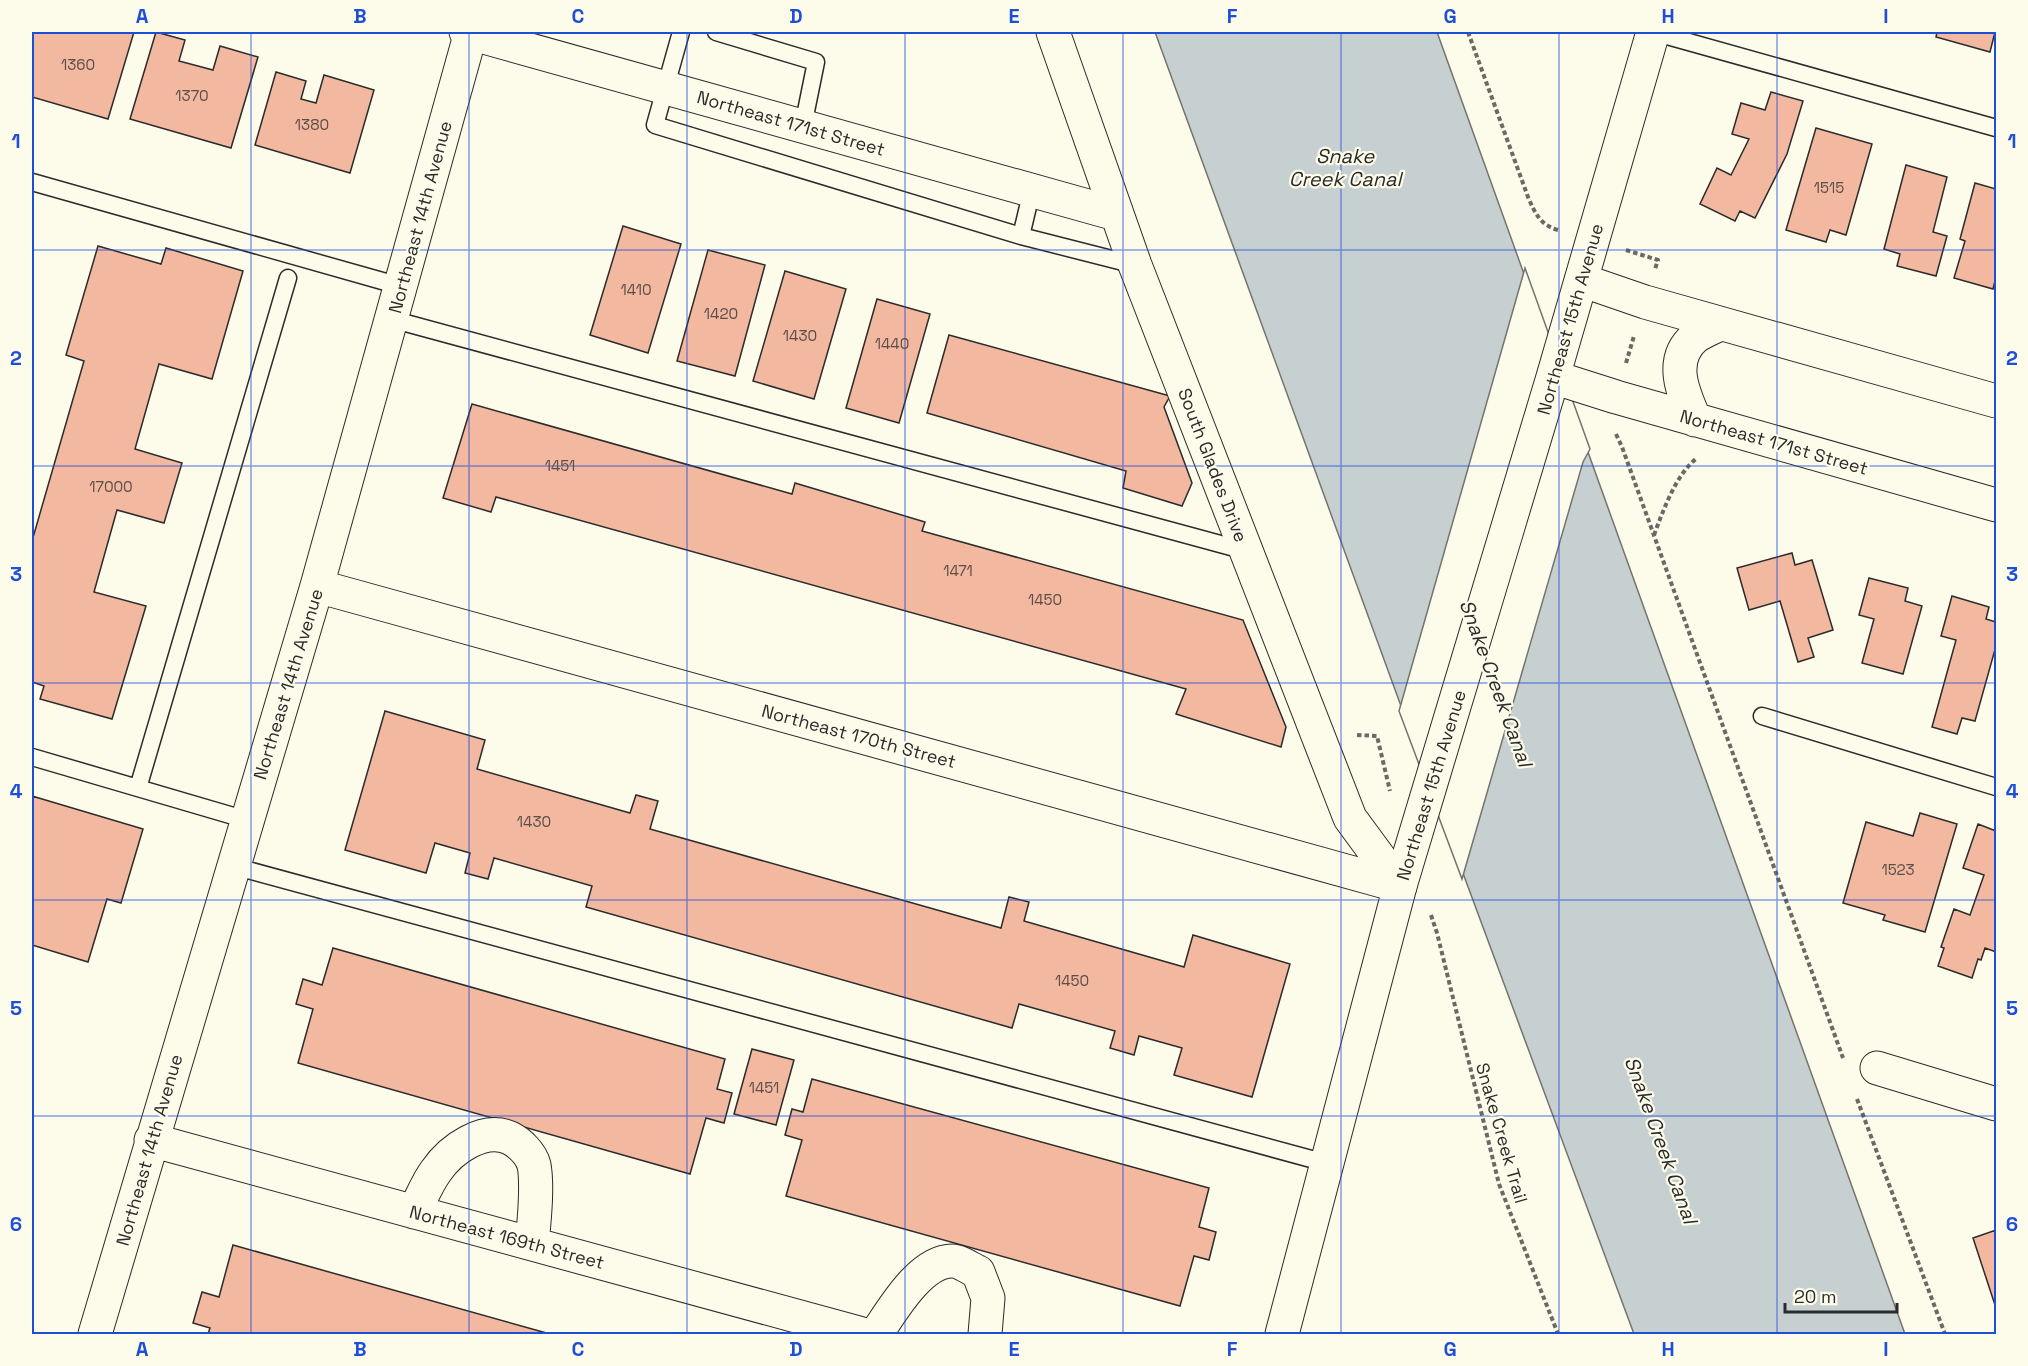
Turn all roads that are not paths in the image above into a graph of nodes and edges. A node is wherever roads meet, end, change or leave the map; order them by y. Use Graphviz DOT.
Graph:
graph roads {
  1 [pos="469,32"];
  2 [pos="681,32"];
  3 [pos="716,32"];
  4 [pos="1053,32"];
  5 [pos="1653,32"];
  6 [pos="666,88"];
  7 [pos="803,126"];
  8 [pos="1996,128"];
  9 [pos="32,182"];
  10 [pos="1032,190"];
  11 [pos="1116,214"];
  12 [pos="1021,236"];
  13 [pos="1136,265"];
  14 [pos="288,278"];
  15 [pos="1581,280"];
  16 [pos="400,286"];
  17 [pos="391,319"];
  18 [pos="1720,324"];
  19 [pos="1553,377"];
  20 [pos="1996,401"];
  21 [pos="1695,420"];
  22 [pos="1996,505"];
  23 [pos="1247,551"];
  24 [pos="317,586"];
  25 [pos="1762,716"];
  26 [pos="32,757"];
  27 [pos="1996,787"];
  28 [pos="138,788"];
  29 [pos="247,820"];
  30 [pos="233,866"];
  31 [pos="1400,886"];
  32 [pos="1862,1067"];
  33 [pos="1996,1104"];
  34 [pos="151,1140"];
  35 [pos="1326,1163"];
  36 [pos="414,1212"];
  37 [pos="532,1244"];
  38 [pos="95,1335"];
  39 [pos="862,1335"];
  40 [pos="876,1335"];
  41 [pos="985,1335"];
  42 [pos="1282,1335"];
  1 -- 6 [label="street, Northeast 171st Street"];
  1 -- 16 [label="street, Northeast 14th Avenue"];
  2 -- 6 [label="lane"];
  3 -- 7 [label="lane"];
  4 -- 11 [label="street, South Glades Drive"];
  5 -- 8 [label="lane"];
  5 -- 15 [label="street, Northeast 15th Avenue"];
  6 -- 7 [label="street, Northeast 171st Street"];
  6 -- 12 [label="lane"];
  7 -- 10 [label="street, Northeast 171st Street"];
  9 -- 16 [label="lane"];
  10 -- 11 [label="street, Northeast 171st Street"];
  10 -- 12 [label="lane"];
  11 -- 13 [label="street, South Glades Drive"];
  12 -- 13 [label="lane"];
  13 -- 23 [label="street, South Glades Drive"];
  14 -- 28 [label="lane"];
  15 -- 18 [label="street"];
  15 -- 19 [label="street, Northeast 15th Avenue"];
  16 -- 17 [label="street, Northeast 14th Avenue"];
  17 -- 23 [label="lane"];
  17 -- 24 [label="street, Northeast 14th Avenue"];
  18 -- 20 [label="street"];
  18 -- 21 [label="street"];
  19 -- 21 [label="street, Northeast 171st Street"];
  19 -- 31 [label="street, Northeast 15th Avenue"];
  21 -- 22 [label="street, Northeast 171st Street"];
  23 -- 31 [label="street, South Glades Drive"];
  24 -- 29 [label="street, Northeast 14th Avenue"];
  24 -- 31 [label="street, Northeast 170th Street"];
  25 -- 27 [label="lane"];
  26 -- 28 [label="lane"];
  28 -- 29 [label="lane"];
  29 -- 30 [label="street, Northeast 14th Avenue"];
  30 -- 34 [label="street, Northeast 14th Avenue"];
  30 -- 35 [label="lane"];
  31 -- 35 [label="street, Northeast 15th Avenue"];
  32 -- 33 [label="street"];
  34 -- 36 [label="street, Northeast 169th Street"];
  34 -- 38 [label="street, Northeast 14th Avenue"];
  35 -- 42 [label="street, Northeast 15th Avenue"];
  36 -- 37 [label="street, Northeast 169th Street"];
  36 -- 37 [label="street"];
  37 -- 39 [label="street, Northeast 169th Street"];
  40 -- 41 [label="street"];
}
